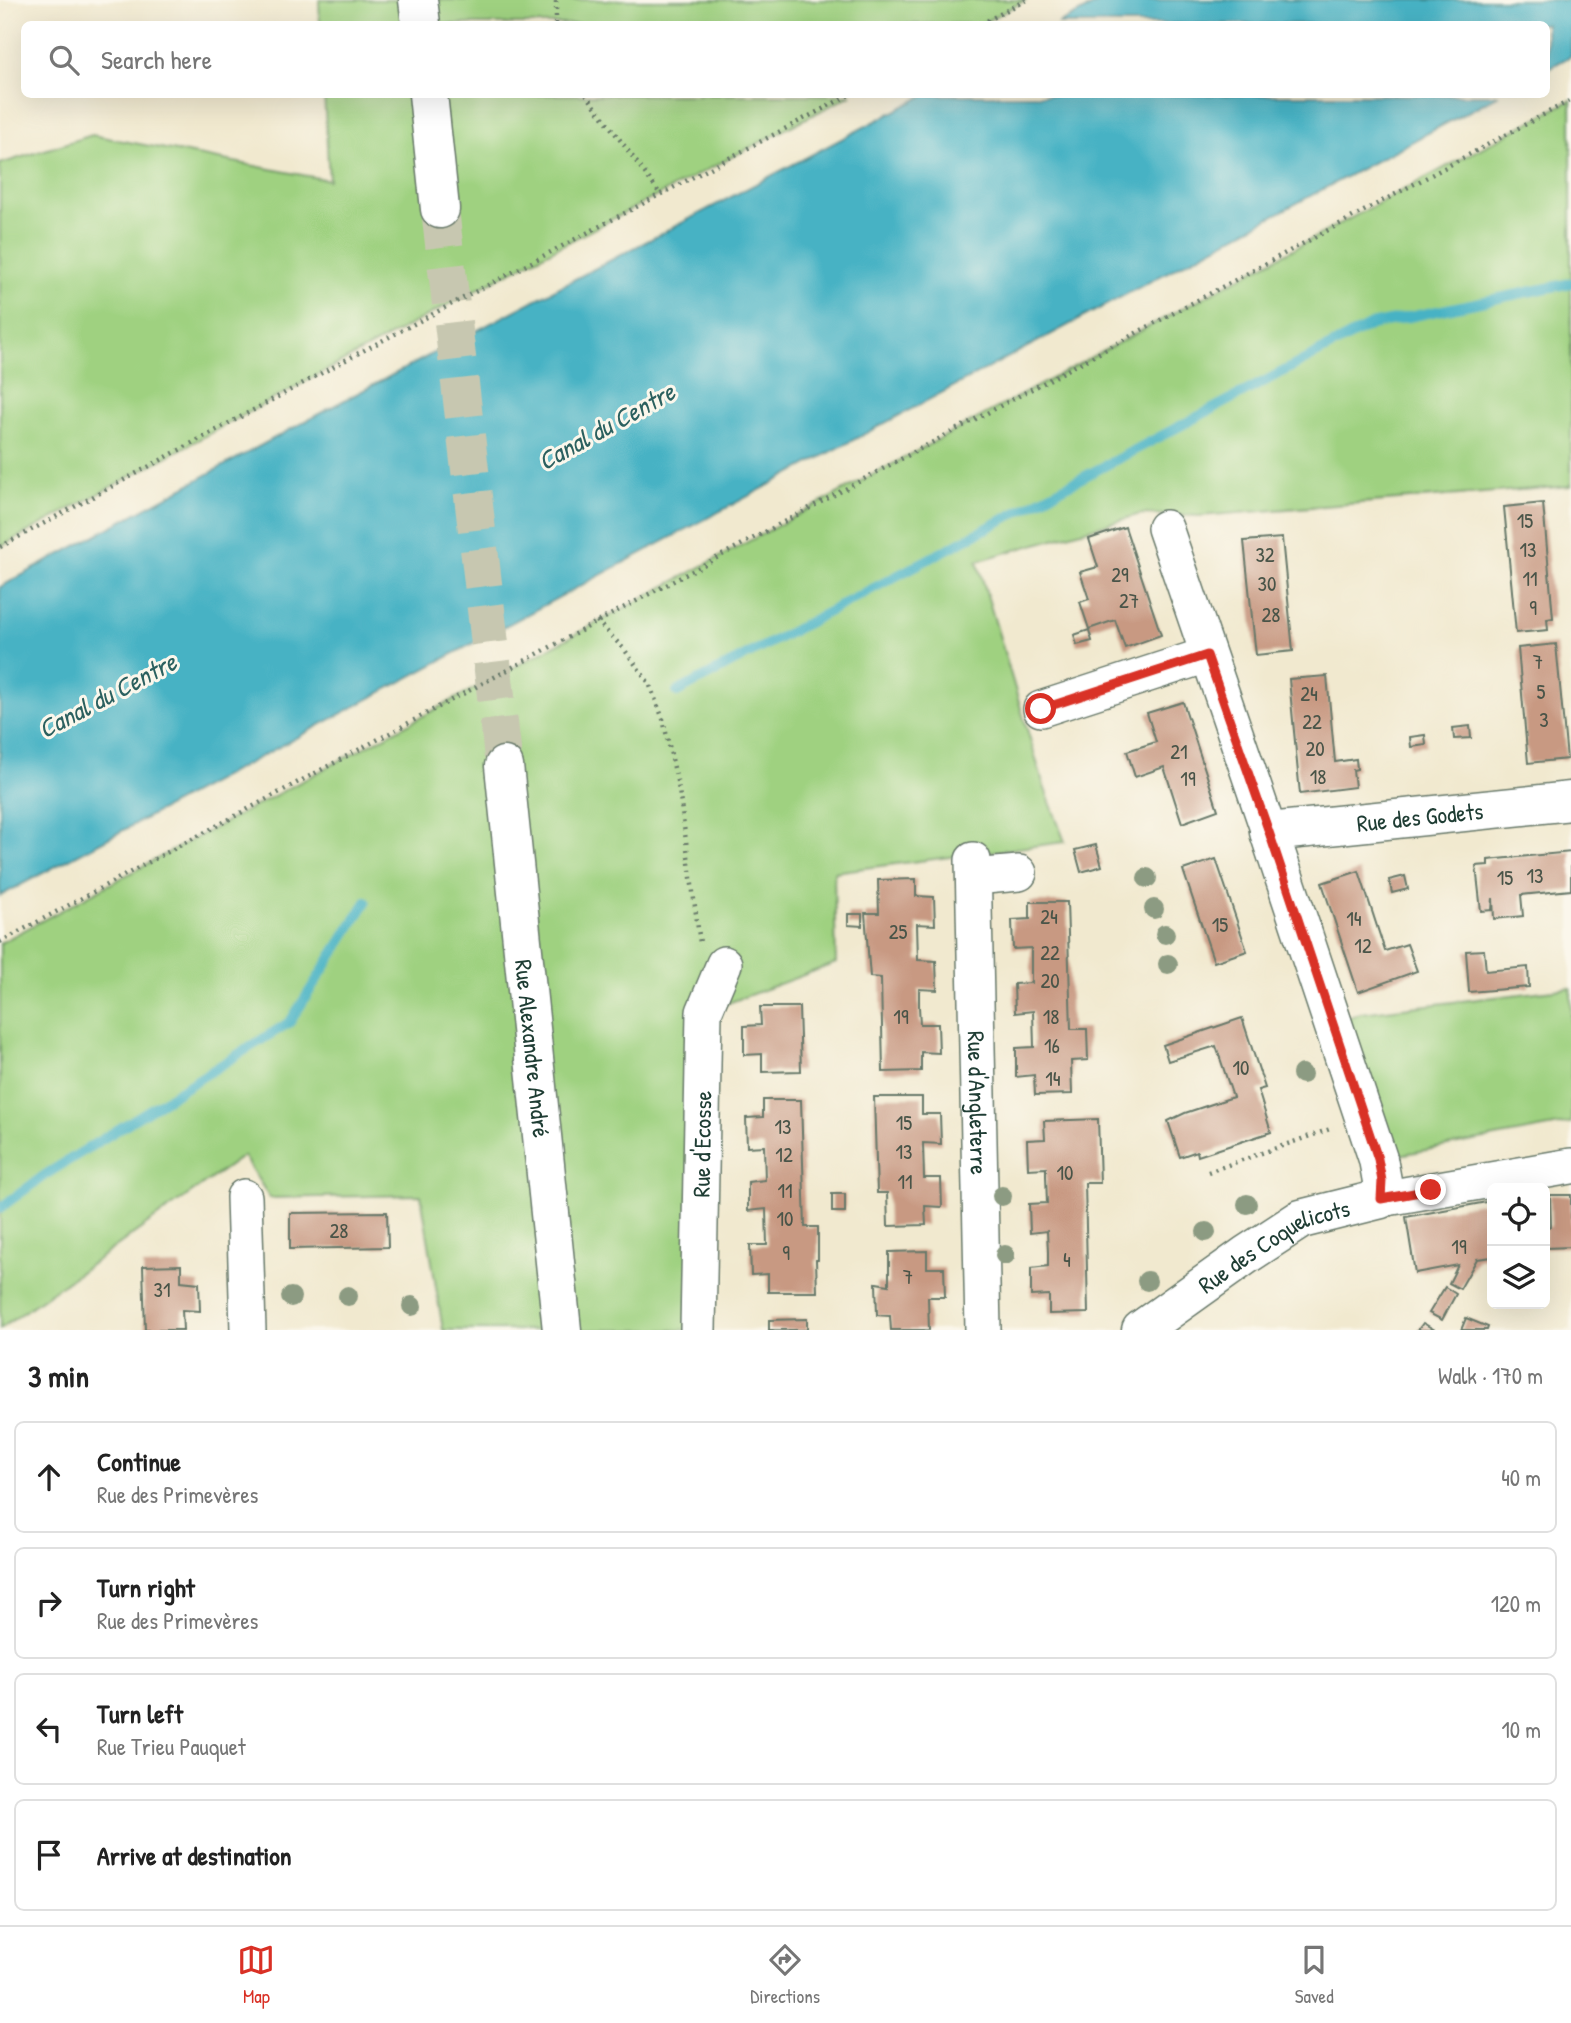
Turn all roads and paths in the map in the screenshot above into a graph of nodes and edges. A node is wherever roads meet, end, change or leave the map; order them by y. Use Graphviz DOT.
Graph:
graph roads {
  1 [pos="418,0"];
  2 [pos="556,0"];
  3 [pos="1026,0"];
  4 [pos="421,21"];
  5 [pos="556,21"];
  6 [pos="987,21"];
  7 [pos="428,98"];
  8 [pos="589,98"];
  9 [pos="844,98"];
  10 [pos="1571,100"];
  11 [pos="661,195"];
  12 [pos="440,209"];
  13 [pos="1164,528"];
  14 [pos="0,547"];
  15 [pos="597,621"];
  16 [pos="1207,655"];
  17 [pos="1041,709"];
  18 [pos="504,766"];
  19 [pos="1571,801"];
  20 [pos="1269,832"];
  21 [pos="1019,873"];
  22 [pos="0,942"];
  23 [pos="724,964"];
  24 [pos="1363,1118"];
  25 [pos="1571,1166"];
  26 [pos="1208,1172"];
  27 [pos="244,1197"];
  28 [pos="1381,1199"];
  29 [pos="248,1330"];
  30 [pos="562,1330"];
  31 [pos="698,1330"];
  32 [pos="983,1330"];
  33 [pos="1141,1330"];
  1 -- 4 [label="street"];
  2 -- 5 [label="path"];
  3 -- 6 [label="path"];
  7 -- 12 [label="street"];
  8 -- 11 [label="path"];
  9 -- 11 [label="path"];
  10 -- 15 [label="path"];
  11 -- 14 [label="path"];
  13 -- 16 [label="street"];
  15 -- 22 [label="path"];
  15 -- 23 [label="path"];
  16 -- 17 [label="street"];
  16 -- 20 [label="street"];
  18 -- 30 [label="street, Rue Alexandre André"];
  19 -- 20 [label="street, Rue des Godets"];
  20 -- 24 [label="street"];
  21 -- 32 [label="street, Rue d'Angleterre"];
  23 -- 31 [label="street, Rue d'Ecosse"];
  24 -- 26 [label="path"];
  24 -- 28 [label="street"];
  25 -- 28 [label="street"];
  27 -- 29 [label="street"];
  28 -- 33 [label="street, Rue des Coquelicots"];
}
